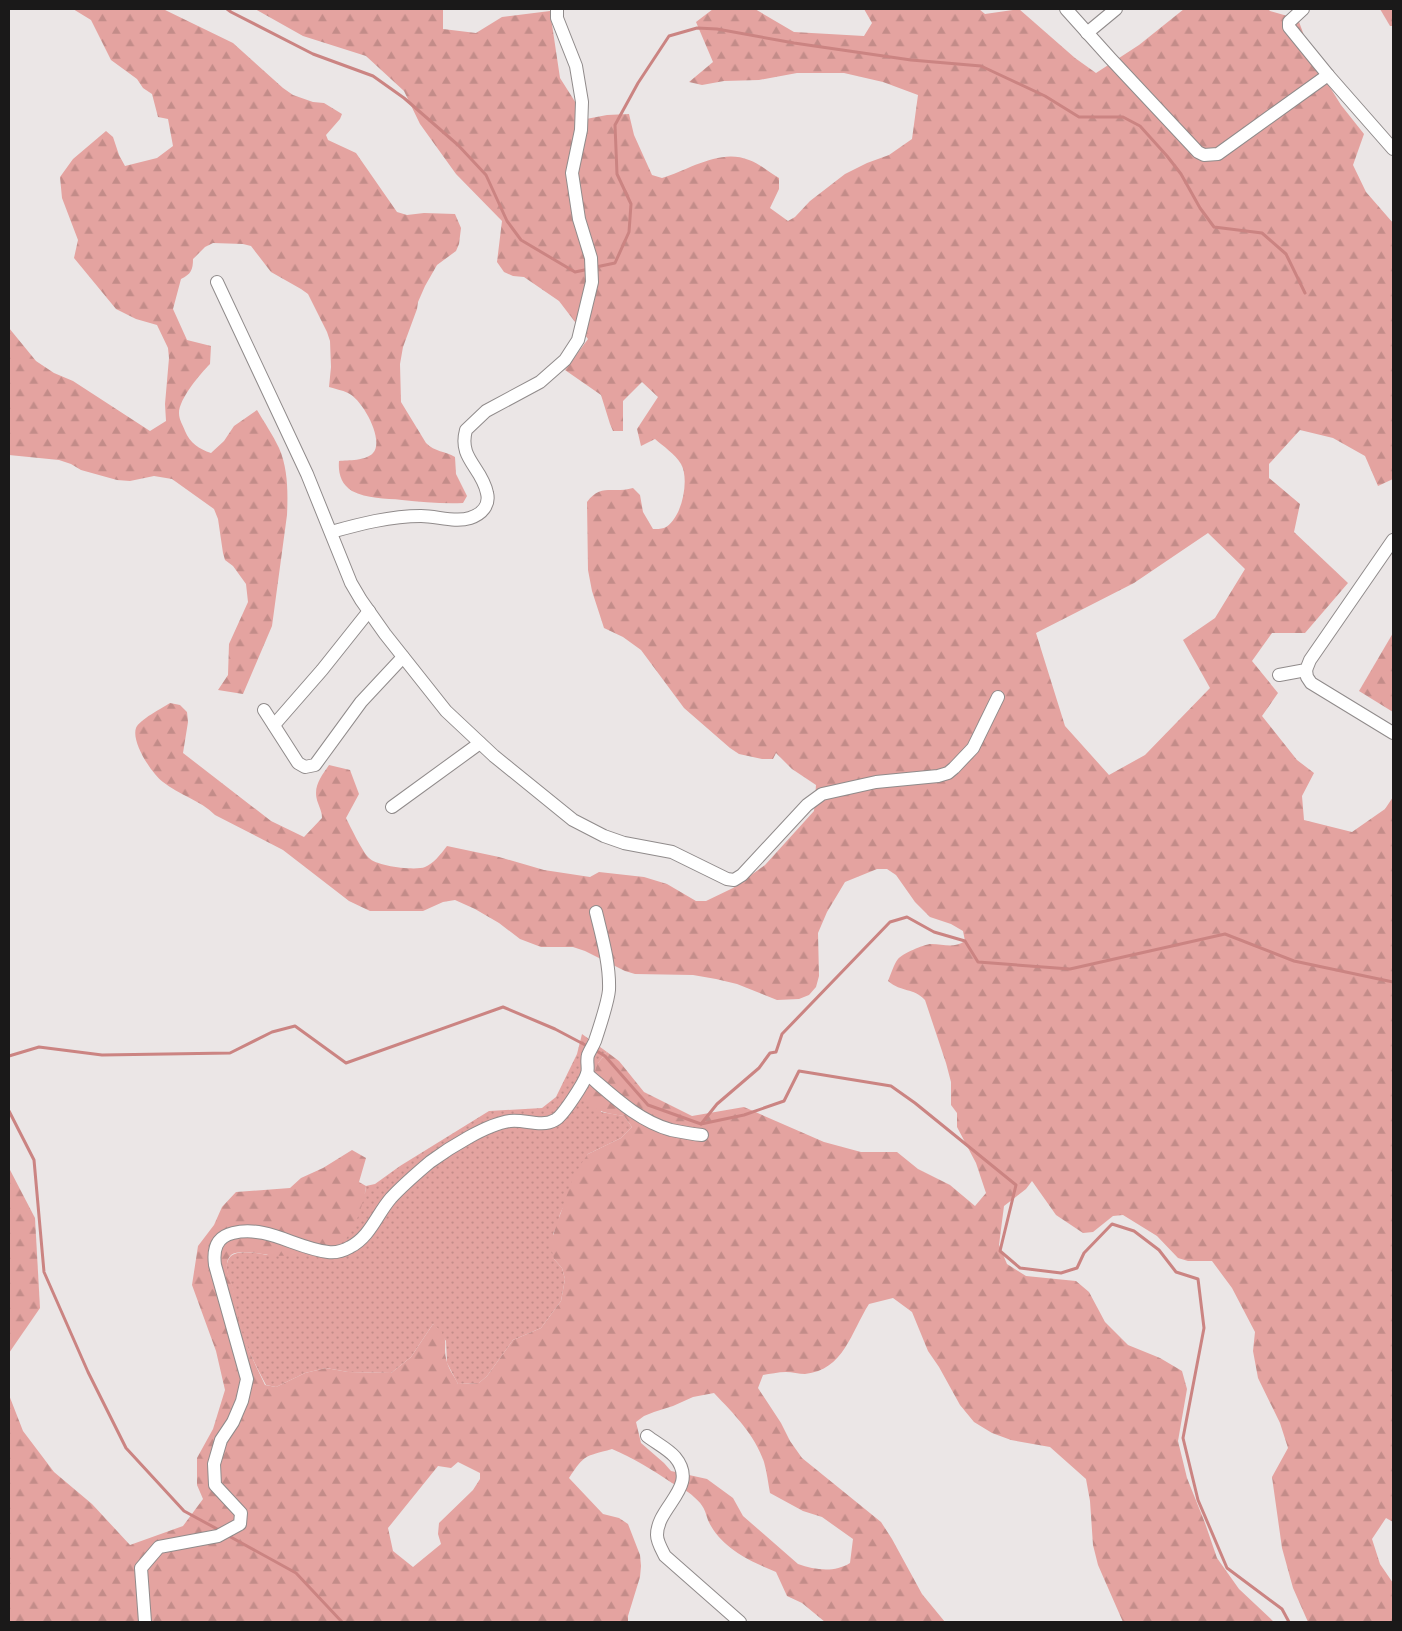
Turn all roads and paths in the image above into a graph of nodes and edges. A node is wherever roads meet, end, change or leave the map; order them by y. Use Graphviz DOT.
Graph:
graph roads {
  1 [pos="557,9"];
  2 [pos="1066,9"];
  3 [pos="1116,9"];
  4 [pos="1303,9"];
  5 [pos="1087,32"];
  6 [pos="1328,75"];
  7 [pos="1393,149"];
  8 [pos="217,282"];
  9 [pos="331,532"];
  10 [pos="1393,540"];
  11 [pos="369,611"];
  12 [pos="403,657"];
  13 [pos="1306,670"];
  14 [pos="1279,675"];
  15 [pos="998,697"];
  16 [pos="264,710"];
  17 [pos="274,725"];
  18 [pos="1393,733"];
  19 [pos="480,744"];
  20 [pos="392,807"];
  21 [pos="596,912"];
  22 [pos="587,1074"];
  23 [pos="702,1135"];
  24 [pos="647,1436"];
  25 [pos="145,1622"];
  26 [pos="740,1622"];
  1 -- 9 [label="street"];
  2 -- 5 [label="street"];
  3 -- 5 [label="street"];
  4 -- 6 [label="street"];
  5 -- 6 [label="street"];
  6 -- 7 [label="street"];
  8 -- 9 [label="street"];
  9 -- 11 [label="street"];
  10 -- 13 [label="street"];
  11 -- 12 [label="street"];
  11 -- 17 [label="street"];
  12 -- 17 [label="street"];
  12 -- 19 [label="street"];
  13 -- 14 [label="street"];
  13 -- 18 [label="street"];
  15 -- 19 [label="street"];
  16 -- 17 [label="street"];
  19 -- 20 [label="street"];
  21 -- 22 [label="street"];
  22 -- 23 [label="street"];
  22 -- 25 [label="street"];
  24 -- 26 [label="street"];
}
